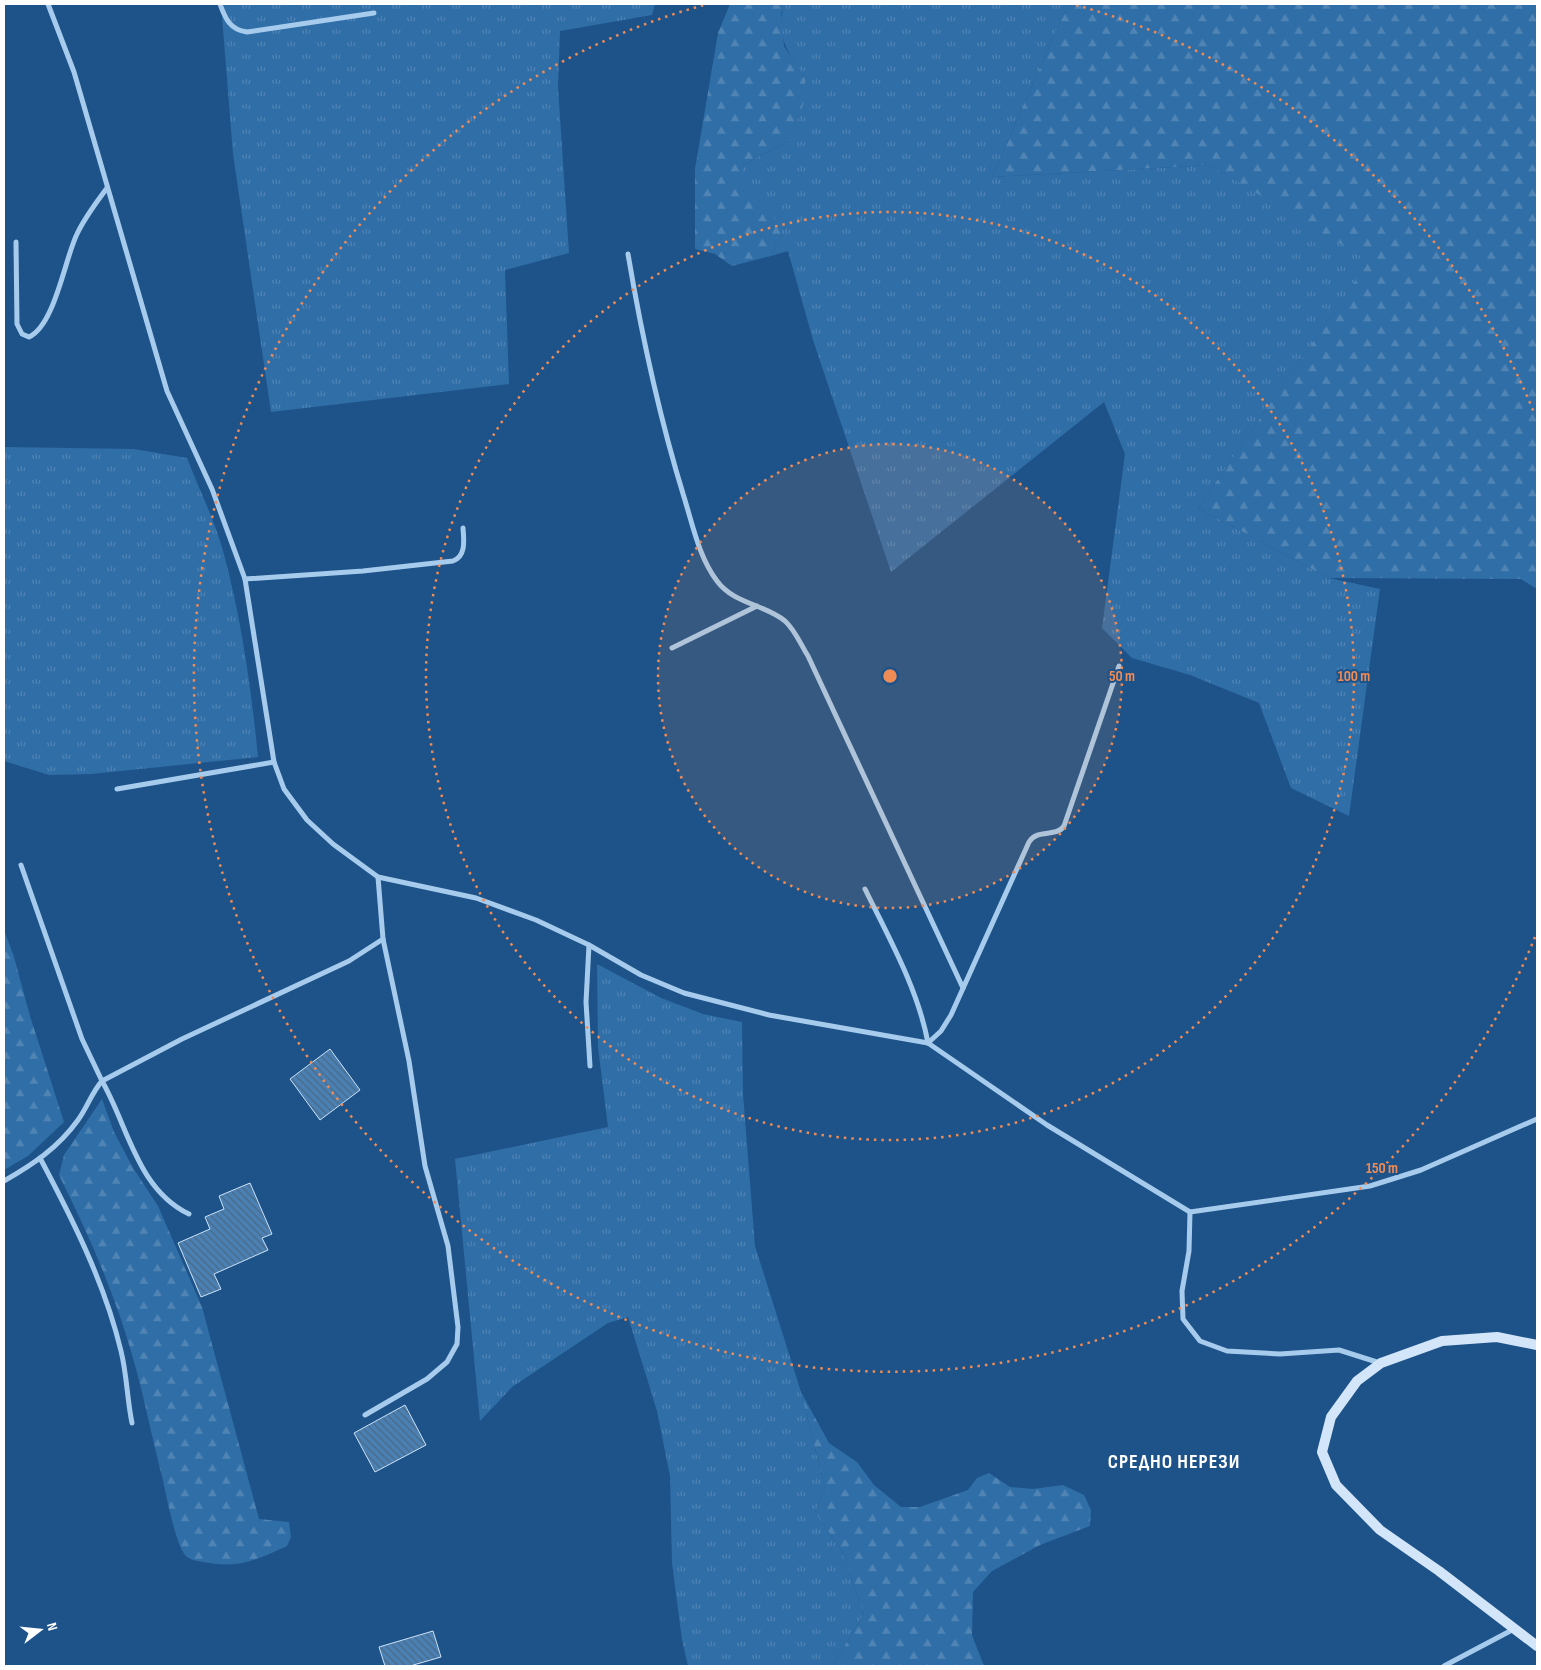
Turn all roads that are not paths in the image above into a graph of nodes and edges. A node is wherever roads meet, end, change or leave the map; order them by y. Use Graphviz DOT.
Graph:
graph roads {
  1 [pos="48,4"];
  2 [pos="220,4"];
  3 [pos="374,13"];
  4 [pos="107,188"];
  5 [pos="16,242"];
  6 [pos="628,254"];
  7 [pos="463,528"];
  8 [pos="245,580"];
  9 [pos="756,606"];
  10 [pos="672,648"];
  11 [pos="1119,666"];
  12 [pos="274,762"];
  13 [pos="117,789"];
  14 [pos="22,864"];
  15 [pos="378,877"];
  16 [pos="864,889"];
  17 [pos="382,939"];
  18 [pos="588,945"];
  19 [pos="964,988"];
  20 [pos="928,1043"];
  21 [pos="590,1066"];
  22 [pos="102,1081"];
  23 [pos="1537,1119"];
  24 [pos="40,1158"];
  25 [pos="4,1181"];
  26 [pos="1190,1212"];
  27 [pos="188,1214"];
  28 [pos="1537,1346"];
  29 [pos="1381,1363"];
  30 [pos="365,1414"];
  31 [pos="132,1423"];
  32 [pos="1515,1628"];
  33 [pos="1537,1646"];
  34 [pos="1444,1666"];
  1 -- 4 [label="street"];
  2 -- 3 [label="street"];
  4 -- 5 [label="street"];
  4 -- 8 [label="street"];
  6 -- 9 [label="street"];
  7 -- 8 [label="street"];
  8 -- 12 [label="street"];
  9 -- 10 [label="street"];
  9 -- 19 [label="street"];
  11 -- 19 [label="street"];
  12 -- 13 [label="street"];
  12 -- 15 [label="street"];
  14 -- 22 [label="street"];
  15 -- 17 [label="street"];
  15 -- 18 [label="street"];
  16 -- 20 [label="street"];
  17 -- 22 [label="street"];
  17 -- 30 [label="street"];
  18 -- 20 [label="street"];
  18 -- 21 [label="street"];
  19 -- 20 [label="street"];
  20 -- 26 [label="street"];
  22 -- 24 [label="street"];
  22 -- 27 [label="street"];
  23 -- 26 [label="street"];
  24 -- 25 [label="street"];
  24 -- 31 [label="street"];
  26 -- 29 [label="street"];
  28 -- 29 [label="street"];
  29 -- 32 [label="street"];
  32 -- 33 [label="street"];
  32 -- 34 [label="street"];
}
